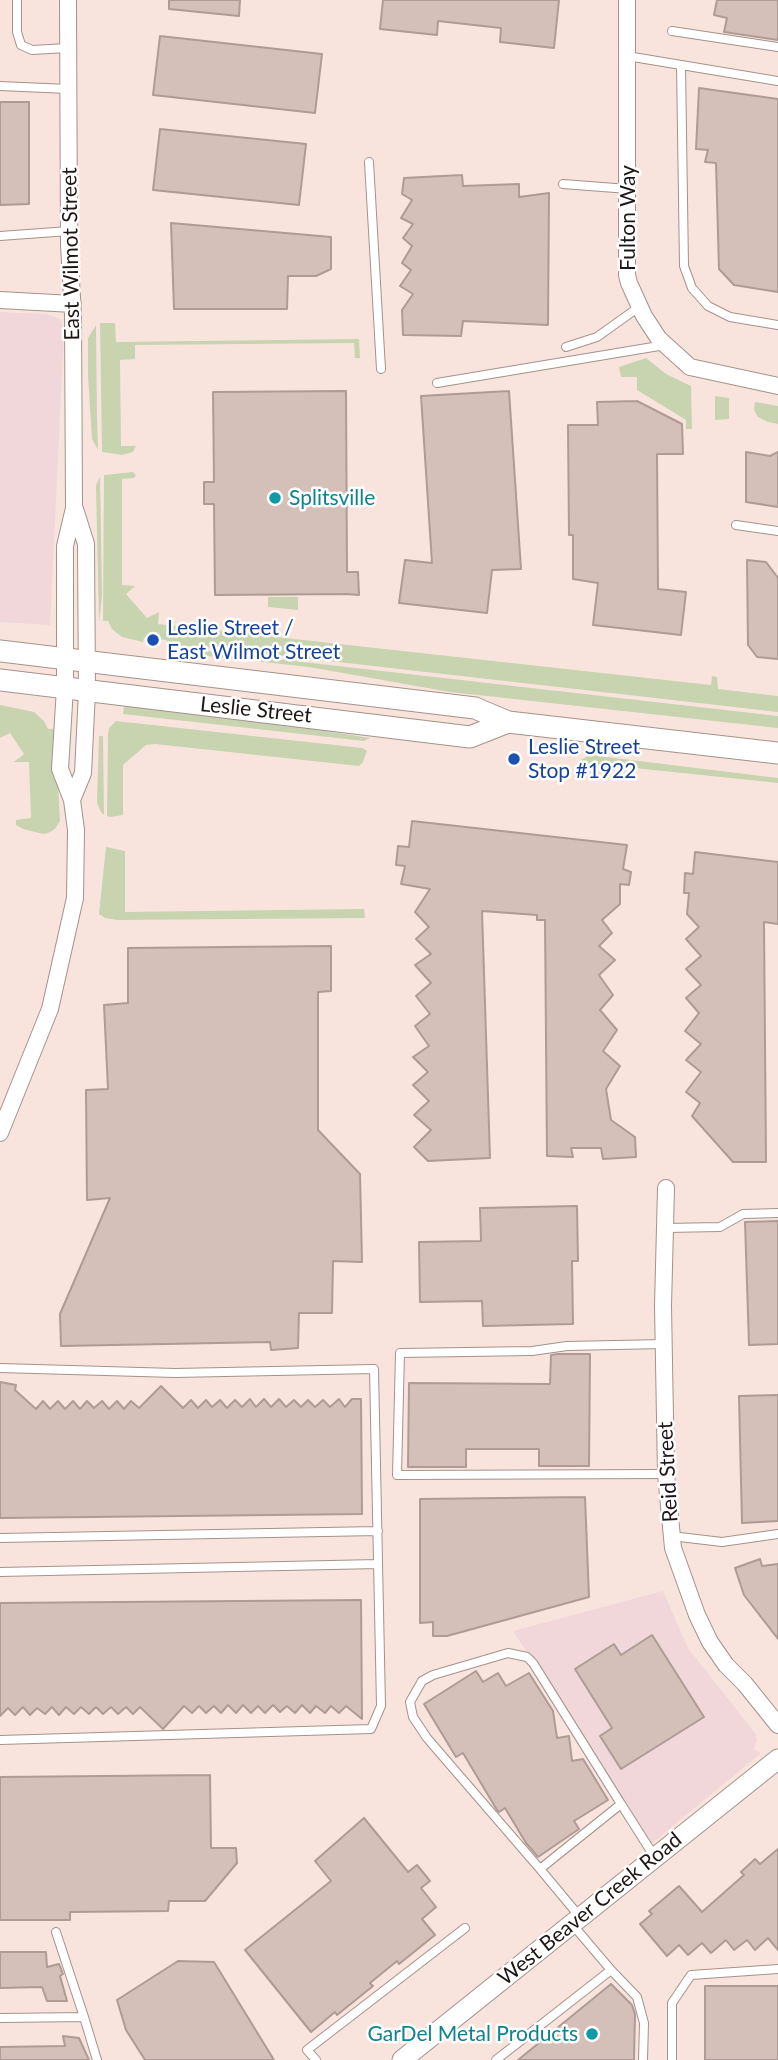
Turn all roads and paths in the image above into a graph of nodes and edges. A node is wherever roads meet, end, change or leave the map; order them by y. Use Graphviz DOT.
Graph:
graph roads {
  1 [pos="17,0"];
  2 [pos="68,0"];
  3 [pos="627,0"];
  4 [pos="672,31"];
  5 [pos="778,47"];
  6 [pos="68,48"];
  7 [pos="627,57"];
  8 [pos="681,65"];
  9 [pos="778,81"];
  10 [pos="0,86"];
  11 [pos="68,89"];
  12 [pos="369,162"];
  13 [pos="563,184"];
  14 [pos="628,189"];
  15 [pos="69,231"];
  16 [pos="0,236"];
  17 [pos="0,300"];
  18 [pos="72,304"];
  19 [pos="639,307"];
  20 [pos="778,325"];
  21 [pos="665,345"];
  22 [pos="565,347"];
  23 [pos="381,369"];
  24 [pos="437,383"];
  25 [pos="778,386"];
  26 [pos="74,508"];
  27 [pos="736,525"];
  28 [pos="778,531"];
  29 [pos="0,651"];
  30 [pos="64,659"];
  31 [pos="87,661"];
  32 [pos="0,680"];
  33 [pos="65,688"];
  34 [pos="87,691"];
  35 [pos="508,722"];
  36 [pos="778,753"];
  37 [pos="72,800"];
  38 [pos="0,1133"];
  39 [pos="666,1188"];
  40 [pos="778,1213"];
  41 [pos="666,1228"];
  42 [pos="664,1344"];
  43 [pos="0,1368"];
  44 [pos="666,1474"];
  45 [pos="379,1531"];
  46 [pos="778,1534"];
  47 [pos="671,1535"];
  48 [pos="0,1538"];
  49 [pos="378,1564"];
  50 [pos="0,1572"];
  51 [pos="778,1725"];
  52 [pos="0,1740"];
  53 [pos="778,1759"];
  54 [pos="621,1804"];
  55 [pos="654,1857"];
  56 [pos="540,1869"];
  57 [pos="576,1920"];
  58 [pos="465,1928"];
  59 [pos="56,1932"];
  60 [pos="778,1969"];
  61 [pos="611,1970"];
  62 [pos="85,2017"];
  63 [pos="0,2018"];
  64 [pos="97,2060"];
  65 [pos="316,2060"];
  66 [pos="402,2060"];
  67 [pos="496,2060"];
  68 [pos="643,2060"];
  69 [pos="671,2060"];
  1 -- 6 [label="lane"];
  2 -- 6 [label="street, East Wilmot Street"];
  3 -- 7 [label="street, Fulton Way"];
  4 -- 5 [label="lane"];
  6 -- 11 [label="street, East Wilmot Street"];
  7 -- 8 [label="lane"];
  7 -- 14 [label="street, Fulton Way"];
  8 -- 9 [label="lane"];
  8 -- 20 [label="lane"];
  10 -- 11 [label="lane"];
  11 -- 15 [label="street, East Wilmot Street"];
  12 -- 23 [label="lane"];
  13 -- 14 [label="lane"];
  14 -- 19 [label="street, Fulton Way"];
  15 -- 16 [label="lane"];
  15 -- 18 [label="street, East Wilmot Street"];
  17 -- 18 [label="street"];
  18 -- 26 [label="street, East Wilmot Street"];
  19 -- 21 [label="street, Fulton Way"];
  19 -- 22 [label="lane"];
  21 -- 24 [label="lane"];
  21 -- 25 [label="street, Fulton Way"];
  26 -- 30 [label="street, East Wilmot Street"];
  26 -- 31 [label="street, East Wilmot Street"];
  27 -- 28 [label="lane"];
  29 -- 30 [label="main road, Leslie Street"];
  30 -- 31 [label="main road, Leslie Street"];
  30 -- 33 [label="street, East Wilmot Street"];
  31 -- 34 [label="street, East Wilmot Street"];
  31 -- 35 [label="main road, Leslie Street"];
  32 -- 33 [label="main road, Leslie Street"];
  33 -- 34 [label="main road, Leslie Street"];
  33 -- 37 [label="street, East Wilmot Street"];
  34 -- 35 [label="main road, Leslie Street"];
  34 -- 37 [label="street, East Wilmot Street"];
  35 -- 36 [label="main road, Leslie Street"];
  37 -- 38 [label="street"];
  39 -- 41 [label="street, Reid Street"];
  40 -- 41 [label="lane"];
  41 -- 42 [label="street, Reid Street"];
  42 -- 44 [label="street, Reid Street"];
  42 -- 44 [label="lane"];
  43 -- 45 [label="lane"];
  44 -- 47 [label="street, Reid Street"];
  45 -- 48 [label="lane"];
  45 -- 49 [label="lane"];
  46 -- 47 [label="lane"];
  47 -- 51 [label="street, Reid Street"];
  49 -- 50 [label="lane"];
  49 -- 52 [label="lane"];
  53 -- 55 [label="street, West Beaver Creek Road"];
  54 -- 55 [label="lane"];
  54 -- 56 [label="lane"];
  54 -- 56 [label="lane"];
  55 -- 57 [label="street, West Beaver Creek Road"];
  56 -- 57 [label="lane"];
  57 -- 61 [label="lane"];
  57 -- 66 [label="street, West Beaver Creek Road"];
  58 -- 65 [label="lane"];
  59 -- 62 [label="lane"];
  60 -- 69 [label="lane"];
  61 -- 67 [label="lane"];
  61 -- 68 [label="lane"];
  62 -- 63 [label="lane"];
  62 -- 64 [label="lane"];
}
